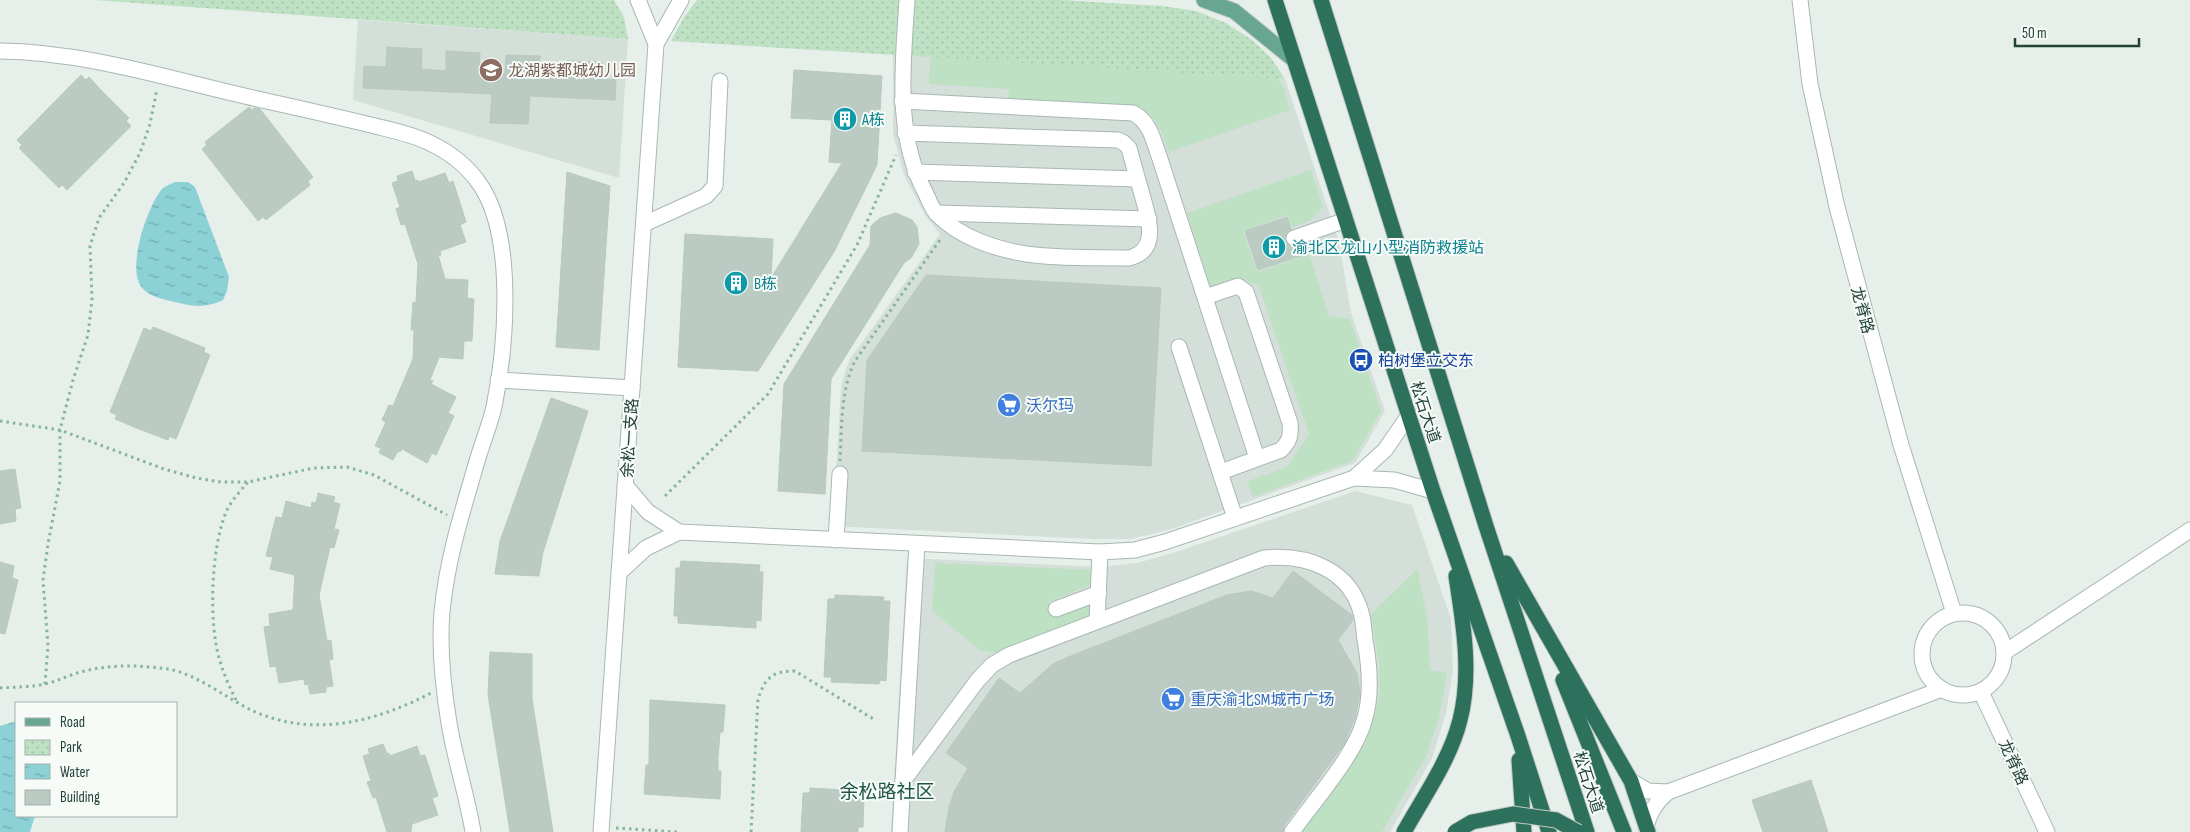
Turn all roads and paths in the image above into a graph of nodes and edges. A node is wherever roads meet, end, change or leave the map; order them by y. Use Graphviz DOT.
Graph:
graph roads {
  1 [pos="638,0"];
  2 [pos="680,0"];
  3 [pos="907,0"];
  4 [pos="1204,0"];
  5 [pos="1275,0"];
  6 [pos="1321,0"];
  7 [pos="1800,0"];
  8 [pos="656,44"];
  9 [pos="0,51"];
  10 [pos="1294,60"];
  11 [pos="160,76"];
  12 [pos="720,81"];
  13 [pos="902,101"];
  14 [pos="905,133"];
  15 [pos="914,172"];
  16 [pos="1137,179"];
  17 [pos="936,213"];
  18 [pos="1149,220"];
  19 [pos="1346,220"];
  20 [pos="644,224"];
  21 [pos="951,225"];
  22 [pos="1294,238"];
  23 [pos="1205,297"];
  24 [pos="1179,347"];
  25 [pos="498,380"];
  26 [pos="632,388"];
  27 [pos="1409,415"];
  28 [pos="0,421"];
  29 [pos="60,430"];
  30 [pos="1257,458"];
  31 [pos="1221,472"];
  32 [pos="840,474"];
  33 [pos="1354,478"];
  34 [pos="248,482"];
  35 [pos="625,485"];
  36 [pos="1433,491"];
  37 [pos="664,496"];
  38 [pos="1235,518"];
  39 [pos="459,522"];
  40 [pos="1486,526"];
  41 [pos="2190,530"];
  42 [pos="679,532"];
  43 [pos="1450,537"];
  44 [pos="836,540"];
  45 [pos="917,544"];
  46 [pos="1100,552"];
  47 [pos="619,573"];
  48 [pos="1099,593"];
  49 [pos="1056,609"];
  50 [pos="1531,609"];
  51 [pos="1954,613"];
  52 [pos="1097,621"];
  53 [pos="2005,652"];
  54 [pos="45,684"];
  55 [pos="444,686"];
  56 [pos="0,688"];
  57 [pos="1942,689"];
  58 [pos="1981,692"];
  59 [pos="236,701"];
  60 [pos="875,720"];
  61 [pos="1518,736"];
  62 [pos="903,781"];
  63 [pos="1631,781"];
  64 [pos="1668,792"];
  65 [pos="1647,829"];
  66 [pos="601,830"];
  67 [pos="473,832"];
  68 [pos="678,832"];
  69 [pos="751,832"];
  70 [pos="900,832"];
  71 [pos="1292,832"];
  72 [pos="1404,832"];
  73 [pos="1456,832"];
  74 [pos="1524,832"];
  75 [pos="1549,832"];
  76 [pos="1578,832"];
  77 [pos="1586,832"];
  78 [pos="1624,832"];
  79 [pos="2047,832"];
  1 -- 8 [label="street"];
  2 -- 8 [label="street"];
  3 -- 13 [label="street"];
  4 -- 10 [label="main road"];
  5 -- 10 [label="highway, 松石大道"];
  6 -- 40 [label="highway, 松石大道"];
  7 -- 51 [label="street, 龙脊路"];
  8 -- 20 [label="street, 余松一支路"];
  9 -- 11 [label="street"];
  10 -- 19 [label="highway, 松石大道"];
  11 -- 25 [label="street"];
  11 -- 29 [label="path"];
  12 -- 20 [label="street"];
  13 -- 14 [label="street"];
  13 -- 23 [label="street"];
  14 -- 15 [label="street"];
  14 -- 16 [label="street"];
  14 -- 37 [label="path"];
  15 -- 16 [label="street"];
  15 -- 17 [label="street"];
  16 -- 18 [label="street"];
  17 -- 18 [label="street"];
  17 -- 21 [label="street"];
  18 -- 21 [label="street"];
  19 -- 22 [label="street"];
  19 -- 27 [label="highway, 松石大道"];
  20 -- 26 [label="street, 余松一支路"];
  21 -- 32 [label="path"];
  23 -- 30 [label="street"];
  23 -- 30 [label="street"];
  24 -- 31 [label="street"];
  25 -- 26 [label="street"];
  25 -- 39 [label="street"];
  26 -- 35 [label="street, 余松一支路"];
  27 -- 33 [label="street"];
  27 -- 36 [label="highway, 松石大道"];
  28 -- 29 [label="path"];
  29 -- 34 [label="path"];
  29 -- 54 [label="path"];
  30 -- 31 [label="street"];
  31 -- 38 [label="street"];
  32 -- 44 [label="street"];
  33 -- 36 [label="street"];
  33 -- 38 [label="street"];
  34 -- 39 [label="path"];
  34 -- 59 [label="path"];
  35 -- 42 [label="street"];
  35 -- 47 [label="street, 余松一支路"];
  36 -- 43 [label="highway, 松石大道"];
  38 -- 46 [label="street"];
  39 -- 55 [label="street"];
  40 -- 50 [label="highway"];
  40 -- 77 [label="highway, 松石大道"];
  41 -- 53 [label="street"];
  42 -- 44 [label="street"];
  42 -- 47 [label="street"];
  43 -- 61 [label="highway, 松石大道"];
  43 -- 72 [label="highway"];
  44 -- 45 [label="street"];
  45 -- 46 [label="street"];
  45 -- 62 [label="street"];
  46 -- 48 [label="street"];
  47 -- 66 [label="street, 余松一支路"];
  48 -- 49 [label="street"];
  48 -- 52 [label="street"];
  50 -- 63 [label="highway"];
  50 -- 78 [label="highway"];
  51 -- 53 [label="street"];
  51 -- 57 [label="street"];
  52 -- 62 [label="street"];
  52 -- 71 [label="street"];
  53 -- 58 [label="street"];
  54 -- 56 [label="path"];
  54 -- 59 [label="path"];
  55 -- 59 [label="path"];
  55 -- 67 [label="street"];
  57 -- 58 [label="street"];
  57 -- 64 [label="street"];
  58 -- 79 [label="street, 龙脊路"];
  60 -- 69 [label="path"];
  61 -- 74 [label="highway"];
  61 -- 75 [label="highway, 松石大道"];
  62 -- 70 [label="street"];
  63 -- 64 [label="street"];
  63 -- 65 [label="highway"];
  64 -- 65 [label="street"];
  66 -- 68 [label="path"];
  73 -- 76 [label="highway, bridge"];
}
